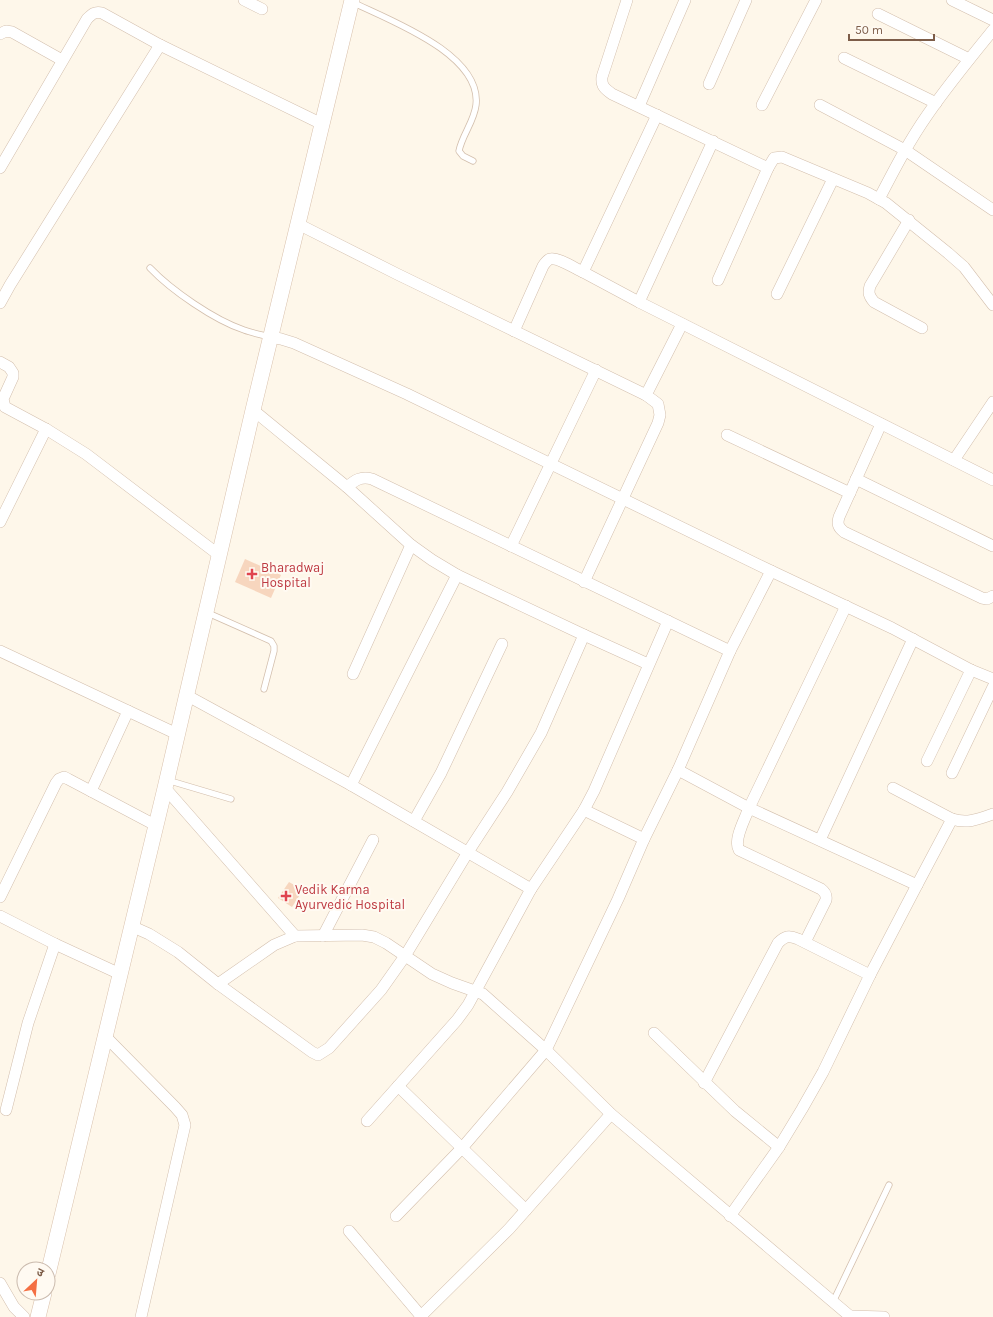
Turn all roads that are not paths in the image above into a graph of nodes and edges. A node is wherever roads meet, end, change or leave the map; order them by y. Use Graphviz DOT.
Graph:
graph roads {
  1 [pos="244,0"];
  2 [pos="628,0"];
  3 [pos="685,0"];
  4 [pos="746,0"];
  5 [pos="816,0"];
  6 [pos="952,0"];
  7 [pos="352,1"];
  8 [pos="262,9"];
  9 [pos="878,14"];
  10 [pos="993,20"];
  11 [pos="993,30"];
  12 [pos="0,34"];
  13 [pos="160,45"];
  14 [pos="844,58"];
  15 [pos="62,60"];
  16 [pos="969,60"];
  17 [pos="709,84"];
  18 [pos="936,104"];
  19 [pos="762,105"];
  20 [pos="820,105"];
  21 [pos="639,106"];
  22 [pos="657,115"];
  23 [pos="322,124"];
  24 [pos="713,141"];
  25 [pos="905,150"];
  26 [pos="473,161"];
  27 [pos="0,168"];
  28 [pos="768,168"];
  29 [pos="833,178"];
  30 [pos="879,199"];
  31 [pos="993,210"];
  32 [pos="909,220"];
  33 [pos="298,224"];
  34 [pos="150,268"];
  35 [pos="583,272"];
  36 [pos="718,280"];
  37 [pos="777,294"];
  38 [pos="639,302"];
  39 [pos="0,303"];
  40 [pos="993,305"];
  41 [pos="682,324"];
  42 [pos="922,328"];
  43 [pos="514,331"];
  44 [pos="271,337"];
  45 [pos="0,362"];
  46 [pos="596,370"];
  47 [pos="646,395"];
  48 [pos="993,402"];
  49 [pos="253,410"];
  50 [pos="881,424"];
  51 [pos="46,429"];
  52 [pos="727,435"];
  53 [pos="954,460"];
  54 [pos="550,464"];
  55 [pos="856,479"];
  56 [pos="993,480"];
  57 [pos="347,487"];
  58 [pos="850,493"];
  59 [pos="623,500"];
  60 [pos="0,522"];
  61 [pos="411,545"];
  62 [pos="511,546"];
  63 [pos="993,546"];
  64 [pos="219,555"];
  65 [pos="771,572"];
  66 [pos="457,575"];
  67 [pos="584,582"];
  68 [pos="993,596"];
  69 [pos="846,606"];
  70 [pos="206,612"];
  71 [pos="668,621"];
  72 [pos="584,636"];
  73 [pos="913,639"];
  74 [pos="502,644"];
  75 [pos="0,651"];
  76 [pos="730,651"];
  77 [pos="648,664"];
  78 [pos="971,670"];
  79 [pos="353,674"];
  80 [pos="993,680"];
  81 [pos="993,687"];
  82 [pos="264,689"];
  83 [pos="186,695"];
  84 [pos="128,711"];
  85 [pos="177,734"];
  86 [pos="928,761"];
  87 [pos="678,770"];
  88 [pos="952,773"];
  89 [pos="166,784"];
  90 [pos="351,786"];
  91 [pos="893,788"];
  92 [pos="90,791"];
  93 [pos="231,799"];
  94 [pos="749,808"];
  95 [pos="584,810"];
  96 [pos="993,814"];
  97 [pos="952,819"];
  98 [pos="414,821"];
  99 [pos="155,825"];
  100 [pos="644,839"];
  101 [pos="373,840"];
  102 [pos="820,840"];
  103 [pos="468,852"];
  104 [pos="917,885"];
  105 [pos="531,889"];
  106 [pos="0,897"];
  107 [pos="0,916"];
  108 [pos="131,926"];
  109 [pos="295,936"];
  110 [pos="323,936"];
  111 [pos="805,942"];
  112 [pos="55,944"];
  113 [pos="405,956"];
  114 [pos="120,974"];
  115 [pos="870,975"];
  116 [pos="218,984"];
  117 [pos="476,991"];
  118 [pos="654,1032"];
  119 [pos="105,1036"];
  120 [pos="546,1050"];
  121 [pos="704,1083"];
  122 [pos="398,1086"];
  123 [pos="6,1110"];
  124 [pos="611,1114"];
  125 [pos="367,1121"];
  126 [pos="779,1147"];
  127 [pos="462,1148"];
  128 [pos="889,1185"];
  129 [pos="526,1210"];
  130 [pos="396,1216"];
  131 [pos="730,1216"];
  132 [pos="349,1231"];
  133 [pos="51,1261"];
  134 [pos="0,1283"];
  135 [pos="42,1301"];
  136 [pos="833,1302"];
  137 [pos="24,1317"];
  138 [pos="38,1317"];
  139 [pos="141,1317"];
  140 [pos="421,1317"];
  141 [pos="851,1317"];
  142 [pos="884,1317"];
  1 -- 8 [label="street"];
  2 -- 21 [label="street"];
  3 -- 21 [label="street"];
  4 -- 17 [label="street"];
  5 -- 19 [label="street"];
  6 -- 10 [label="street"];
  7 -- 23 [label="main road"];
  7 -- 26 [label="lane"];
  9 -- 16 [label="street"];
  11 -- 16 [label="street"];
  12 -- 15 [label="street"];
  13 -- 15 [label="street"];
  13 -- 23 [label="street"];
  13 -- 39 [label="street"];
  14 -- 18 [label="street"];
  15 -- 27 [label="street"];
  16 -- 18 [label="street"];
  18 -- 25 [label="street"];
  20 -- 25 [label="street"];
  21 -- 22 [label="street"];
  22 -- 24 [label="street"];
  22 -- 35 [label="street"];
  23 -- 33 [label="main road"];
  24 -- 28 [label="street"];
  24 -- 38 [label="street"];
  25 -- 30 [label="street"];
  25 -- 31 [label="street"];
  28 -- 29 [label="street"];
  28 -- 36 [label="street"];
  29 -- 30 [label="street"];
  29 -- 37 [label="street"];
  30 -- 32 [label="street"];
  32 -- 40 [label="street"];
  32 -- 42 [label="street"];
  33 -- 43 [label="street"];
  33 -- 44 [label="main road"];
  34 -- 44 [label="lane"];
  35 -- 38 [label="street"];
  35 -- 43 [label="street"];
  38 -- 41 [label="street"];
  41 -- 47 [label="street"];
  41 -- 50 [label="street"];
  43 -- 46 [label="street"];
  44 -- 49 [label="main road"];
  44 -- 54 [label="street"];
  45 -- 51 [label="street"];
  46 -- 47 [label="street"];
  46 -- 54 [label="street"];
  47 -- 59 [label="street"];
  48 -- 53 [label="street"];
  49 -- 57 [label="street"];
  49 -- 64 [label="main road"];
  50 -- 53 [label="street"];
  50 -- 55 [label="street"];
  51 -- 60 [label="street"];
  51 -- 64 [label="street"];
  52 -- 58 [label="street"];
  53 -- 56 [label="street"];
  54 -- 59 [label="street"];
  54 -- 62 [label="street"];
  55 -- 58 [label="street"];
  55 -- 63 [label="street"];
  57 -- 61 [label="street"];
  57 -- 62 [label="street"];
  58 -- 68 [label="street"];
  59 -- 65 [label="street"];
  59 -- 67 [label="street"];
  61 -- 66 [label="street"];
  61 -- 79 [label="street"];
  62 -- 67 [label="street"];
  64 -- 70 [label="main road"];
  65 -- 69 [label="street"];
  65 -- 76 [label="street"];
  66 -- 72 [label="street"];
  66 -- 90 [label="street"];
  67 -- 71 [label="street"];
  69 -- 73 [label="street"];
  69 -- 94 [label="street"];
  70 -- 82 [label="lane"];
  70 -- 83 [label="main road"];
  71 -- 76 [label="street"];
  71 -- 77 [label="street"];
  72 -- 77 [label="street"];
  72 -- 103 [label="street"];
  73 -- 78 [label="street"];
  73 -- 102 [label="street"];
  74 -- 98 [label="street"];
  75 -- 84 [label="street"];
  76 -- 87 [label="street"];
  77 -- 95 [label="street"];
  78 -- 80 [label="street"];
  78 -- 86 [label="street"];
  81 -- 88 [label="street"];
  83 -- 85 [label="main road"];
  83 -- 90 [label="street"];
  84 -- 85 [label="street"];
  84 -- 92 [label="street"];
  85 -- 89 [label="main road"];
  87 -- 94 [label="street"];
  87 -- 100 [label="street"];
  89 -- 93 [label="lane"];
  89 -- 99 [label="main road"];
  89 -- 109 [label="street"];
  90 -- 98 [label="street"];
  91 -- 97 [label="street"];
  92 -- 99 [label="street"];
  92 -- 106 [label="street"];
  94 -- 102 [label="street"];
  94 -- 111 [label="street"];
  95 -- 100 [label="street"];
  95 -- 105 [label="street"];
  96 -- 97 [label="street"];
  97 -- 104 [label="street"];
  98 -- 103 [label="street"];
  99 -- 108 [label="main road"];
  100 -- 120 [label="street"];
  101 -- 110 [label="street"];
  102 -- 104 [label="street"];
  103 -- 105 [label="street"];
  103 -- 113 [label="street"];
  104 -- 115 [label="street"];
  105 -- 117 [label="street"];
  107 -- 112 [label="street"];
  108 -- 114 [label="main road"];
  108 -- 116 [label="street"];
  109 -- 110 [label="street"];
  109 -- 116 [label="street"];
  110 -- 113 [label="street"];
  111 -- 115 [label="street"];
  111 -- 121 [label="street"];
  112 -- 114 [label="street"];
  112 -- 123 [label="street"];
  113 -- 116 [label="street"];
  113 -- 117 [label="street"];
  114 -- 119 [label="main road"];
  115 -- 126 [label="street"];
  117 -- 120 [label="street"];
  117 -- 122 [label="street"];
  118 -- 121 [label="street"];
  119 -- 133 [label="main road"];
  119 -- 139 [label="street"];
  120 -- 124 [label="street"];
  120 -- 127 [label="street"];
  121 -- 126 [label="street"];
  122 -- 125 [label="street"];
  122 -- 127 [label="street"];
  124 -- 129 [label="street"];
  124 -- 131 [label="street"];
  126 -- 131 [label="street"];
  127 -- 129 [label="street"];
  127 -- 130 [label="street"];
  128 -- 136 [label="lane"];
  129 -- 140 [label="street"];
  131 -- 136 [label="street"];
  132 -- 140 [label="street"];
  134 -- 137 [label="street"];
  135 -- 138 [label="main road"];
  136 -- 141 [label="street"];
  141 -- 142 [label="street"];
}
